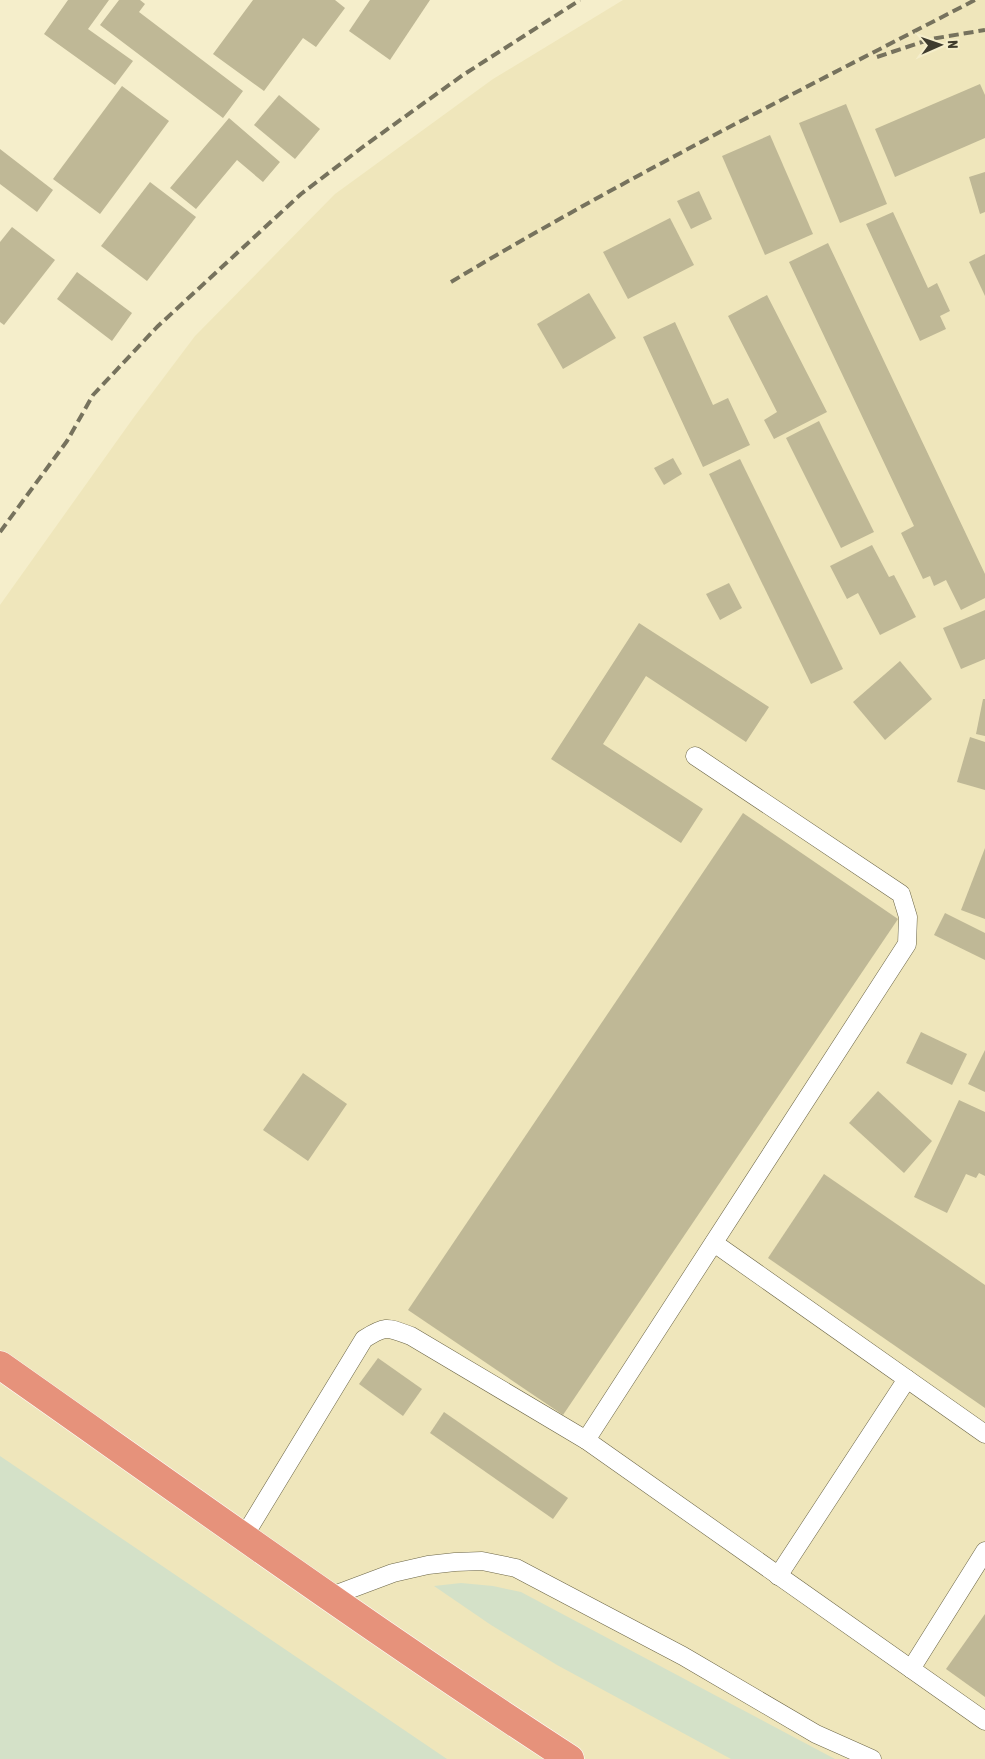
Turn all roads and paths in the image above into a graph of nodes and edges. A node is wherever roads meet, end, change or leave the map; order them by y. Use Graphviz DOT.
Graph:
graph roads {
  1 [pos="695,756"];
  2 [pos="714,1243"];
  3 [pos="0,1365"];
  4 [pos="907,1379"];
  5 [pos="985,1434"];
  6 [pos="586,1440"];
  7 [pos="243,1538"];
  8 [pos="985,1551"];
  9 [pos="778,1576"];
  10 [pos="329,1597"];
  11 [pos="911,1670"];
  12 [pos="985,1721"];
  13 [pos="570,1759"];
  14 [pos="872,1759"];
  1 -- 2 [label="lane"];
  2 -- 4 [label="lane"];
  2 -- 6 [label="lane"];
  3 -- 7 [label="highway"];
  4 -- 5 [label="lane"];
  4 -- 9 [label="lane"];
  6 -- 7 [label="lane"];
  6 -- 9 [label="lane"];
  7 -- 10 [label="highway"];
  8 -- 11 [label="lane"];
  9 -- 11 [label="lane"];
  10 -- 13 [label="highway"];
  10 -- 14 [label="lane"];
  11 -- 12 [label="lane"];
}
